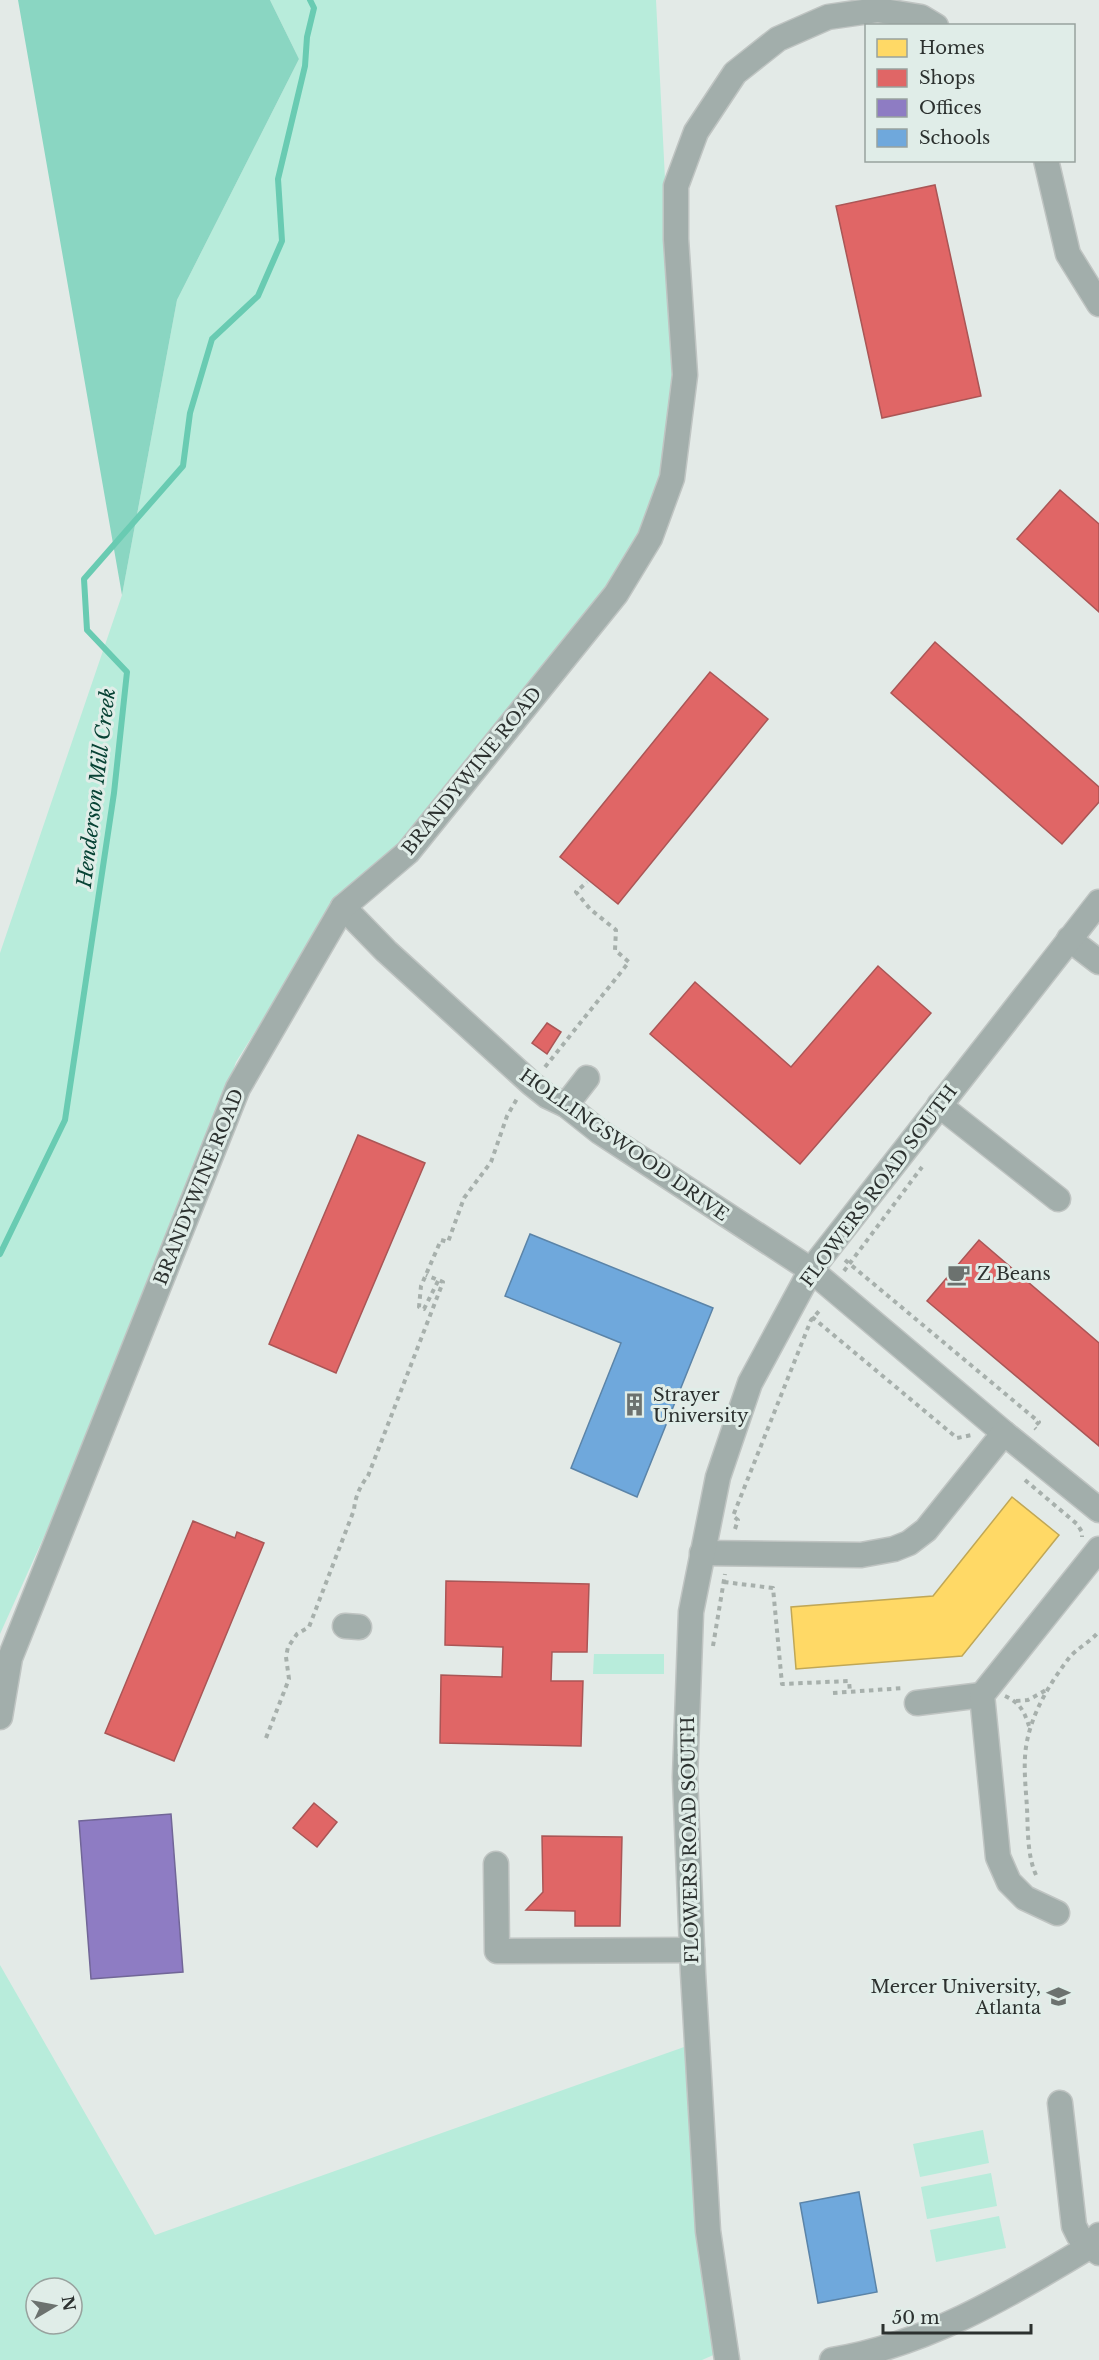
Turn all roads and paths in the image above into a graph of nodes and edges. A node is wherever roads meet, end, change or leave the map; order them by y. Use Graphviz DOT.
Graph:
graph roads {
  1 [pos="933,24"];
  2 [pos="1046,162"];
  3 [pos="1099,303"];
  4 [pos="587,882"];
  5 [pos="1099,902"];
  6 [pos="343,907"];
  7 [pos="1069,939"];
  8 [pos="1099,962"];
  9 [pos="539,1074"];
  10 [pos="587,1078"];
  11 [pos="519,1097"];
  12 [pos="566,1105"];
  13 [pos="939,1105"];
  14 [pos="925,1162"];
  15 [pos="1058,1199"];
  16 [pos="842,1257"];
  17 [pos="849,1263"];
  18 [pos="811,1270"];
  19 [pos="426,1275"];
  20 [pos="838,1278"];
  21 [pos="438,1280"];
  22 [pos="821,1309"];
  23 [pos="808,1315"];
  24 [pos="813,1317"];
  25 [pos="1004,1433"];
  26 [pos="1042,1434"];
  27 [pos="972,1436"];
  28 [pos="1018,1475"];
  29 [pos="1099,1510"];
  30 [pos="735,1529"];
  31 [pos="1090,1546"];
  32 [pos="702,1553"];
  33 [pos="723,1582"];
  34 [pos="1099,1631"];
  35 [pos="1048,1689"];
  36 [pos="850,1692"];
  37 [pos="833,1693"];
  38 [pos="991,1694"];
  39 [pos="912,1695"];
  40 [pos="1016,1701"];
  41 [pos="0,1717"];
  42 [pos="1030,1727"];
  43 [pos="266,1738"];
  44 [pos="496,1864"];
  45 [pos="1036,1875"];
  46 [pos="1057,1913"];
  47 [pos="692,1950"];
  48 [pos="1060,2103"];
  49 [pos="1095,2245"];
  50 [pos="727,2360"];
  51 [pos="832,2360"];
  1 -- 6 [label="street, BRANDYWINE ROAD"];
  2 -- 3 [label="street"];
  4 -- 9 [label="path"];
  5 -- 7 [label="street, FLOWERS ROAD SOUTH"];
  6 -- 12 [label="street, HOLLINGSWOOD DRIVE"];
  6 -- 41 [label="street, BRANDYWINE ROAD"];
  7 -- 8 [label="street"];
  7 -- 13 [label="street, FLOWERS ROAD SOUTH"];
  10 -- 12 [label="street"];
  11 -- 19 [label="path"];
  12 -- 18 [label="street, HOLLINGSWOOD DRIVE"];
  13 -- 15 [label="street"];
  13 -- 18 [label="street, FLOWERS ROAD SOUTH"];
  14 -- 17 [label="path"];
  16 -- 17 [label="path"];
  17 -- 20 [label="path"];
  17 -- 26 [label="path"];
  18 -- 25 [label="street, HOLLINGSWOOD DRIVE"];
  18 -- 32 [label="street, FLOWERS ROAD SOUTH"];
  19 -- 21 [label="path"];
  19 -- 21 [label="path"];
  21 -- 43 [label="path"];
  22 -- 24 [label="path"];
  23 -- 24 [label="path"];
  24 -- 27 [label="path"];
  24 -- 30 [label="path"];
  25 -- 29 [label="street, HOLLINGSWOOD DRIVE"];
  25 -- 32 [label="street"];
  28 -- 31 [label="path"];
  31 -- 38 [label="street"];
  32 -- 47 [label="street, FLOWERS ROAD SOUTH"];
  33 -- 36 [label="path"];
  34 -- 35 [label="path"];
  35 -- 40 [label="path"];
  35 -- 42 [label="path"];
  36 -- 37 [label="path"];
  36 -- 39 [label="path"];
  38 -- 39 [label="street"];
  38 -- 40 [label="path"];
  38 -- 46 [label="street"];
  40 -- 42 [label="path"];
  42 -- 45 [label="path"];
  44 -- 47 [label="street"];
  47 -- 50 [label="street, FLOWERS ROAD SOUTH"];
  48 -- 49 [label="street"];
  49 -- 51 [label="street"];
}
